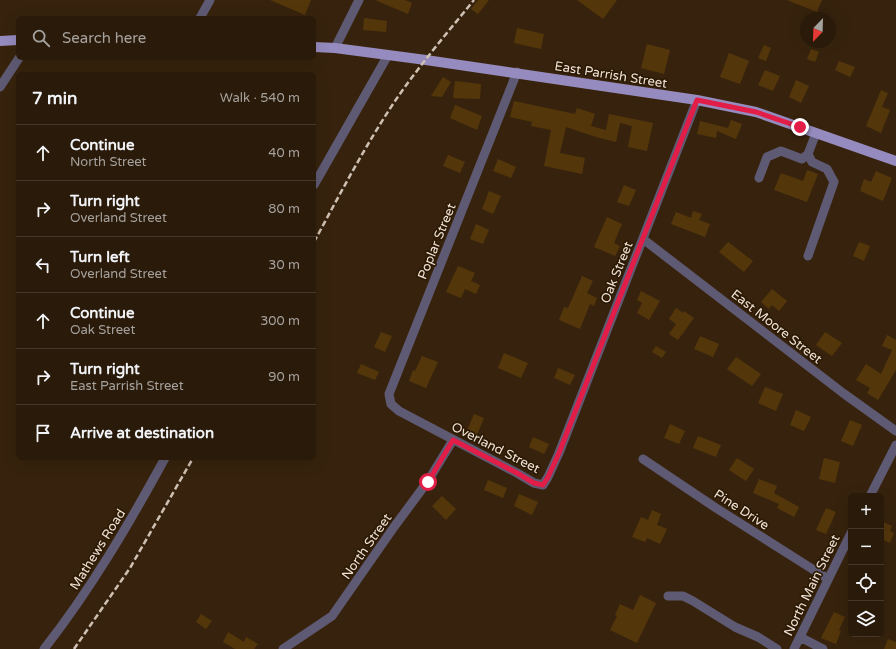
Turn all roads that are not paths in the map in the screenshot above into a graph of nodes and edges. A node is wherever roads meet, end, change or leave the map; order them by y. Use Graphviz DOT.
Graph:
graph roads {
  1 [pos="210,0"];
  2 [pos="359,0"];
  3 [pos="201,16"];
  4 [pos="16,40"];
  5 [pos="0,41"];
  6 [pos="316,47"];
  7 [pos="335,48"];
  8 [pos="388,55"];
  9 [pos="19,60"];
  10 [pos="517,72"];
  11 [pos="0,87"];
  12 [pos="697,100"];
  13 [pos="816,133"];
  14 [pos="808,154"];
  15 [pos="896,161"];
  16 [pos="760,178"];
  17 [pos="316,181"];
  18 [pos="643,240"];
  19 [pos="808,256"];
  20 [pos="405,414"];
  21 [pos="896,431"];
  22 [pos="453,440"];
  23 [pos="896,445"];
  24 [pos="559,453"];
  25 [pos="643,459"];
  26 [pos="164,460"];
  27 [pos="872,493"];
  28 [pos="848,539"];
  29 [pos="828,579"];
  30 [pos="668,596"];
  31 [pos="800,637"];
  32 [pos="44,649"];
  33 [pos="283,649"];
  34 [pos="777,649"];
  35 [pos="794,649"];
  36 [pos="823,649"];
  1 -- 3 [label="street"];
  2 -- 7 [label="street"];
  4 -- 5 [label="main road"];
  6 -- 7 [label="main road, East Parrish Street"];
  7 -- 8 [label="main road, East Parrish Street"];
  8 -- 10 [label="main road, East Parrish Street"];
  8 -- 17 [label="street"];
  9 -- 11 [label="street"];
  10 -- 12 [label="main road, East Parrish Street"];
  10 -- 20 [label="street, Poplar Street"];
  12 -- 13 [label="main road, East Parrish Street"];
  12 -- 18 [label="street, Oak Street"];
  13 -- 14 [label="street"];
  13 -- 15 [label="main road, East Parrish Street"];
  14 -- 16 [label="street"];
  14 -- 19 [label="street"];
  18 -- 21 [label="street, East Moore Street"];
  18 -- 24 [label="street, Oak Street"];
  20 -- 22 [label="street, Overland Street"];
  22 -- 24 [label="street, Overland Street"];
  22 -- 33 [label="street, North Street"];
  23 -- 27 [label="street"];
  25 -- 29 [label="street, Pine Drive"];
  26 -- 32 [label="street, Mathews Road"];
  28 -- 29 [label="street, North Main Street"];
  29 -- 31 [label="street, North Main Street"];
  30 -- 34 [label="street"];
  31 -- 35 [label="street, North Main Street"];
  31 -- 36 [label="street"];
}
